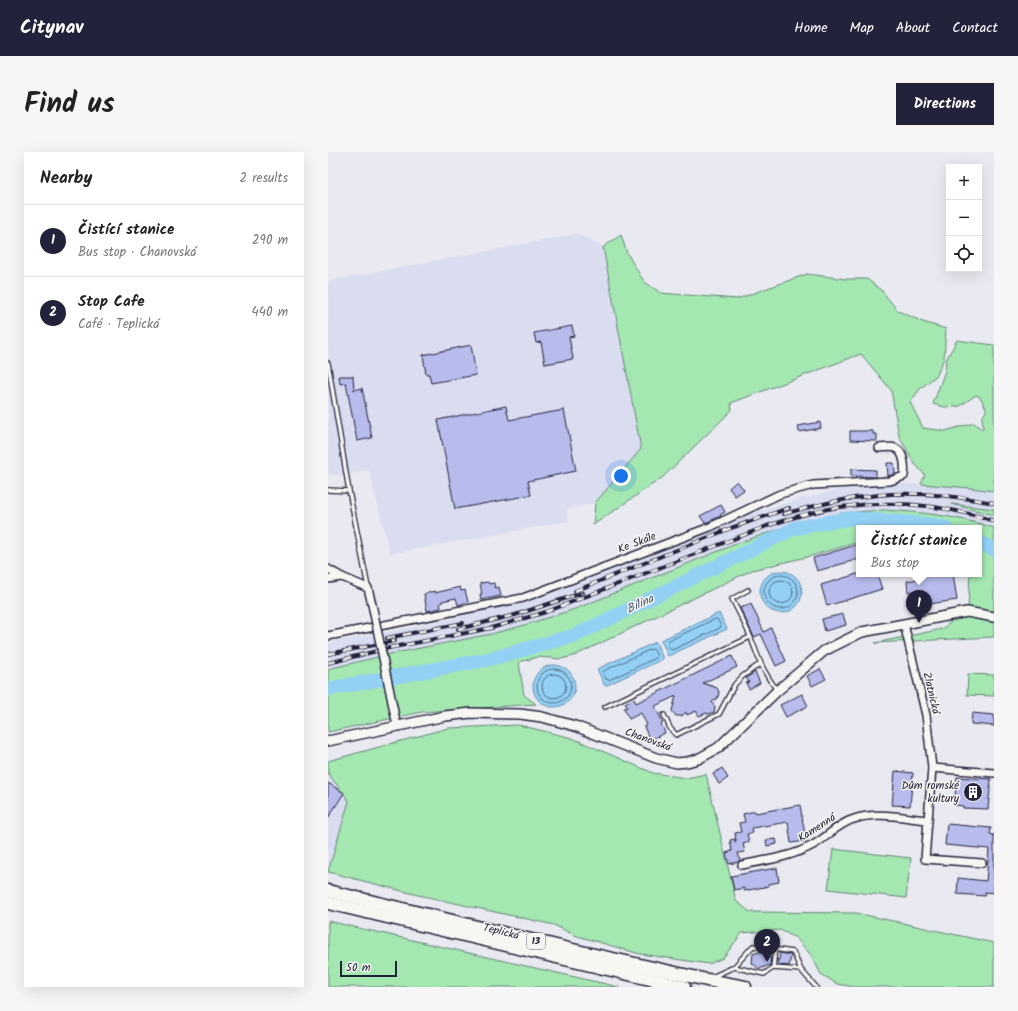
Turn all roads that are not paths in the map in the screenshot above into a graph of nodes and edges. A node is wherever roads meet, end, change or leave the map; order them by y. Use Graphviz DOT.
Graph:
graph roads {
  1 [pos="328,363"];
  2 [pos="879,448"];
  3 [pos="328,490"];
  4 [pos="349,491"];
  5 [pos="328,569"];
  6 [pos="342,577"];
  7 [pos="328,579"];
  8 [pos="368,588"];
  9 [pos="748,590"];
  10 [pos="994,617"];
  11 [pos="904,624"];
  12 [pos="328,636"];
  13 [pos="750,636"];
  14 [pos="760,664"];
  15 [pos="777,691"];
  16 [pos="606,707"];
  17 [pos="664,715"];
  18 [pos="397,726"];
  19 [pos="328,741"];
  20 [pos="932,768"];
  21 [pos="994,773"];
  22 [pos="928,820"];
  23 [pos="982,864"];
  24 [pos="742,865"];
  25 [pos="328,891"];
  26 [pos="328,903"];
  27 [pos="775,949"];
  28 [pos="734,967"];
  29 [pos="773,968"];
  30 [pos="801,970"];
  31 [pos="707,980"];
  32 [pos="684,987"];
  33 [pos="745,987"];
  34 [pos="816,987"];
  1 -- 4 [label="lane"];
  2 -- 12 [label="street, Ke Skále"];
  3 -- 4 [label="lane"];
  4 -- 8 [label="lane"];
  5 -- 6 [label="street"];
  6 -- 7 [label="street"];
  6 -- 8 [label="street"];
  8 -- 18 [label="street, bridge"];
  9 -- 13 [label="lane"];
  10 -- 11 [label="street, Chanovská"];
  11 -- 15 [label="street, Chanovská"];
  11 -- 20 [label="street, Zlatnická"];
  13 -- 14 [label="lane"];
  13 -- 16 [label="lane"];
  14 -- 15 [label="lane"];
  14 -- 17 [label="lane"];
  15 -- 18 [label="street, Chanovská"];
  18 -- 19 [label="street, Chanovská"];
  20 -- 21 [label="street"];
  20 -- 22 [label="street, Zlatnická"];
  22 -- 23 [label="street, Zlatnická"];
  22 -- 24 [label="street, Kamenná"];
  25 -- 31 [label="highway, Teplická / 13"];
  26 -- 32 [label="highway, Teplická / 13"];
  27 -- 28 [label="lane"];
  27 -- 29 [label="lane"];
  27 -- 30 [label="lane"];
  28 -- 29 [label="lane"];
  28 -- 31 [label="lane"];
  29 -- 30 [label="lane"];
  30 -- 34 [label="lane"];
  31 -- 33 [label="highway, Teplická / 13"];
}
